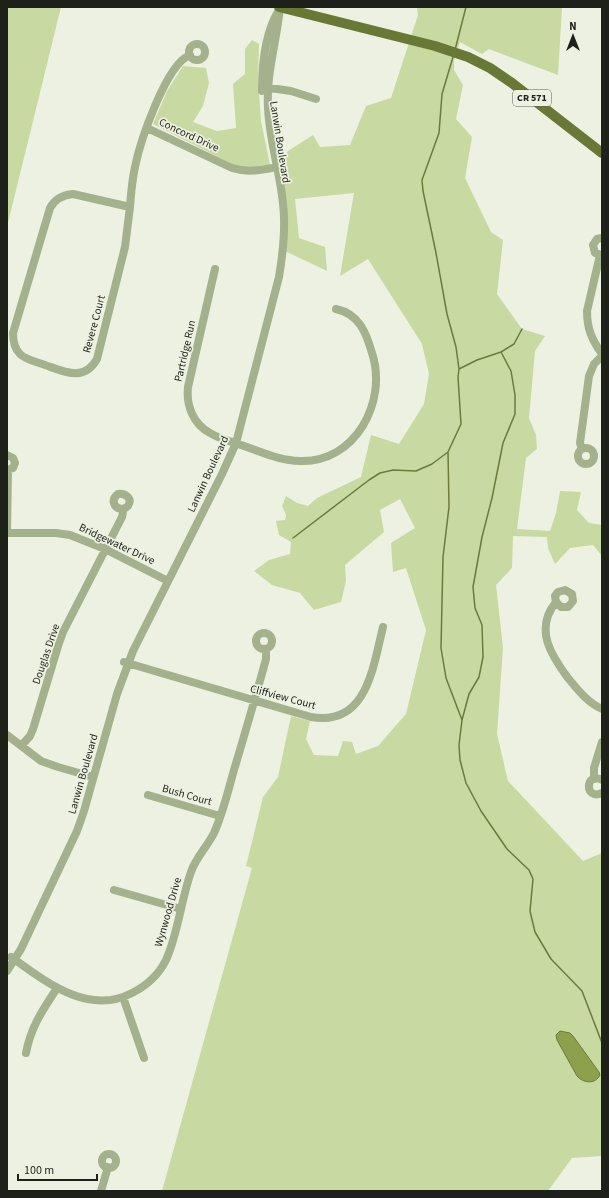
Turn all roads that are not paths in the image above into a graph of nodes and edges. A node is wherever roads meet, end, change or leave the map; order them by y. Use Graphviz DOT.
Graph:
graph roads {
  1 [pos="280,7"];
  2 [pos="190,55"];
  3 [pos="265,87"];
  4 [pos="316,99"];
  5 [pos="147,128"];
  6 [pos="600,148"];
  7 [pos="275,167"];
  8 [pos="130,206"];
  9 [pos="602,238"];
  10 [pos="601,255"];
  11 [pos="215,269"];
  12 [pos="336,309"];
  13 [pos="602,355"];
  14 [pos="233,442"];
  15 [pos="582,449"];
  16 [pos="7,455"];
  17 [pos="8,470"];
  18 [pos="123,509"];
  19 [pos="7,533"];
  20 [pos="105,549"];
  21 [pos="166,580"];
  22 [pos="556,602"];
  23 [pos="383,627"];
  24 [pos="266,649"];
  25 [pos="125,663"];
  26 [pos="254,701"];
  27 [pos="602,709"];
  28 [pos="7,735"];
  29 [pos="602,742"];
  30 [pos="22,745"];
  31 [pos="91,776"];
  32 [pos="598,779"];
  33 [pos="602,793"];
  34 [pos="148,795"];
  35 [pos="220,816"];
  36 [pos="114,890"];
  37 [pos="181,909"];
  38 [pos="11,960"];
  39 [pos="7,971"];
  40 [pos="57,988"];
  41 [pos="123,997"];
  42 [pos="26,1053"];
  43 [pos="144,1058"];
  44 [pos="108,1167"];
  45 [pos="101,1191"];
  1 -- 3 [label="street, Lanwin Boulevard"];
  1 -- 6 [label="main road, CR 571"];
  2 -- 5 [label="street"];
  3 -- 4 [label="street"];
  3 -- 7 [label="street, Lanwin Boulevard"];
  5 -- 7 [label="street, Concord Drive"];
  5 -- 8 [label="street, Concord Drive"];
  7 -- 14 [label="street, Lanwin Boulevard"];
  8 -- 8 [label="street, Revere Court"];
  9 -- 10 [label="street"];
  10 -- 13 [label="street"];
  11 -- 14 [label="street, Partridge Run"];
  12 -- 14 [label="street, Partridge Run"];
  13 -- 15 [label="street"];
  14 -- 21 [label="street, Lanwin Boulevard"];
  16 -- 17 [label="street"];
  17 -- 19 [label="street"];
  18 -- 20 [label="street, Douglas Drive"];
  19 -- 20 [label="street, Bridgewater Drive"];
  20 -- 21 [label="street, Bridgewater Drive"];
  20 -- 30 [label="street, Douglas Drive"];
  21 -- 25 [label="street, Lanwin Boulevard"];
  22 -- 27 [label="street"];
  23 -- 26 [label="street, Cliffview Court"];
  24 -- 26 [label="street, Wynwood Drive"];
  25 -- 26 [label="street, Cliffview Court"];
  25 -- 31 [label="street, Lanwin Boulevard"];
  26 -- 35 [label="street, Wynwood Drive"];
  28 -- 30 [label="street"];
  29 -- 32 [label="street"];
  30 -- 31 [label="street"];
  31 -- 38 [label="street, Lanwin Boulevard"];
  32 -- 33 [label="street"];
  34 -- 35 [label="street, Bush Court"];
  35 -- 37 [label="street, Wynwood Drive"];
  36 -- 37 [label="street"];
  37 -- 41 [label="street, Wynwood Drive"];
  38 -- 39 [label="street, Lanwin Boulevard"];
  38 -- 40 [label="street, Wynwood Drive"];
  40 -- 41 [label="street, Wynwood Drive"];
  40 -- 42 [label="street"];
  41 -- 43 [label="street"];
  44 -- 45 [label="street"];
}
